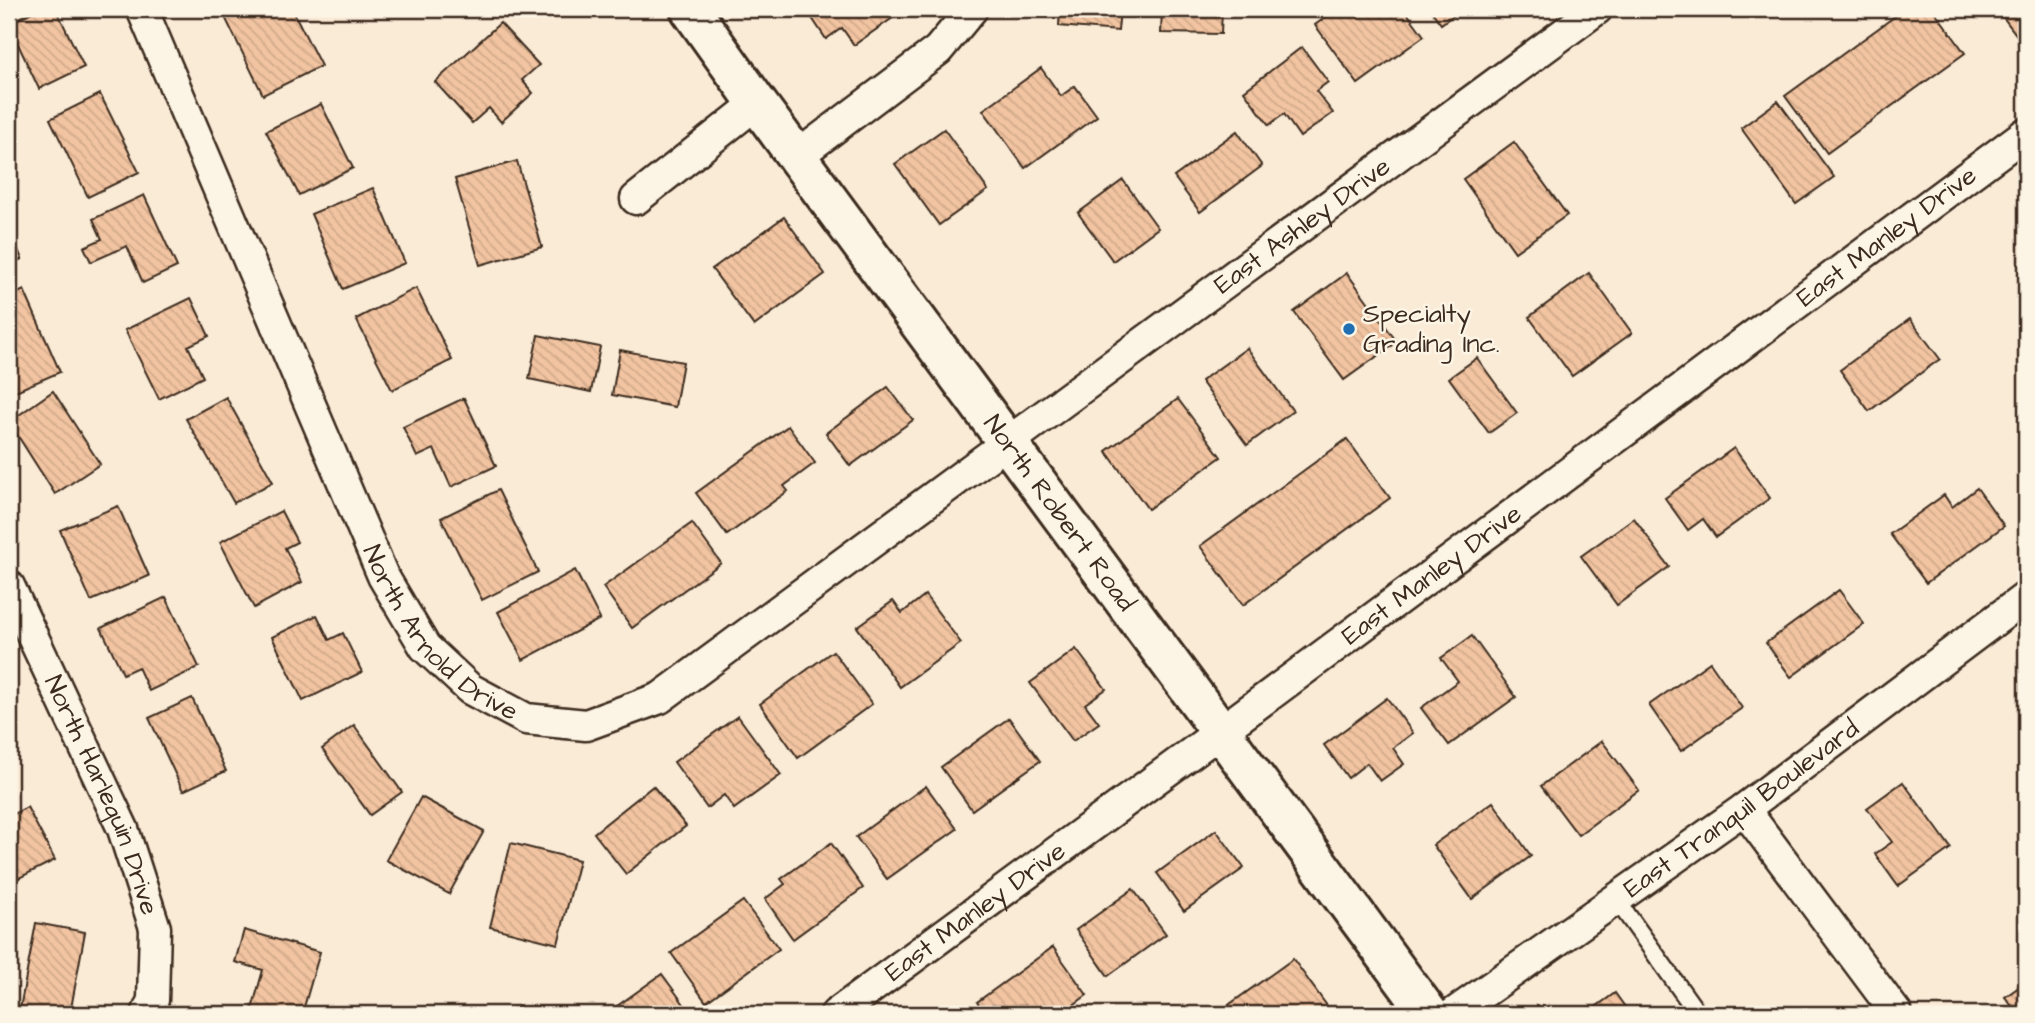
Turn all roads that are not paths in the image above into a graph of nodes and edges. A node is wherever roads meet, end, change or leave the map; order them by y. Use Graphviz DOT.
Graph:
graph roads {
  1 [pos="142,9"];
  2 [pos="690,9"];
  3 [pos="972,9"];
  4 [pos="1597,9"];
  5 [pos="757,103"];
  6 [pos="2026,133"];
  7 [pos="796,157"];
  8 [pos="636,199"];
  9 [pos="1008,442"];
  10 [pos="9,586"];
  11 [pos="2026,597"];
  12 [pos="1220,732"];
  13 [pos="1744,809"];
  14 [pos="1616,899"];
  15 [pos="147,1014"];
  16 [pos="836,1014"];
  17 [pos="1429,1014"];
  18 [pos="1453,1014"];
  19 [pos="1698,1014"];
  20 [pos="1898,1014"];
  1 -- 9 [label="street, North Arnold Drive"];
  2 -- 5 [label="main road, North Robert Road"];
  3 -- 7 [label="street"];
  4 -- 9 [label="street, East Ashley Drive"];
  5 -- 7 [label="main road, North Robert Road"];
  5 -- 8 [label="street"];
  6 -- 12 [label="street, East Manley Drive"];
  7 -- 9 [label="main road, North Robert Road"];
  9 -- 12 [label="main road, North Robert Road"];
  10 -- 15 [label="street, North Harlequin Drive"];
  11 -- 13 [label="street, East Tranquil Boulevard"];
  12 -- 16 [label="street, East Manley Drive"];
  12 -- 17 [label="main road, North Robert Road"];
  13 -- 14 [label="street, East Tranquil Boulevard"];
  13 -- 20 [label="street"];
  14 -- 18 [label="street, East Tranquil Boulevard"];
  14 -- 19 [label="lane"];
}
